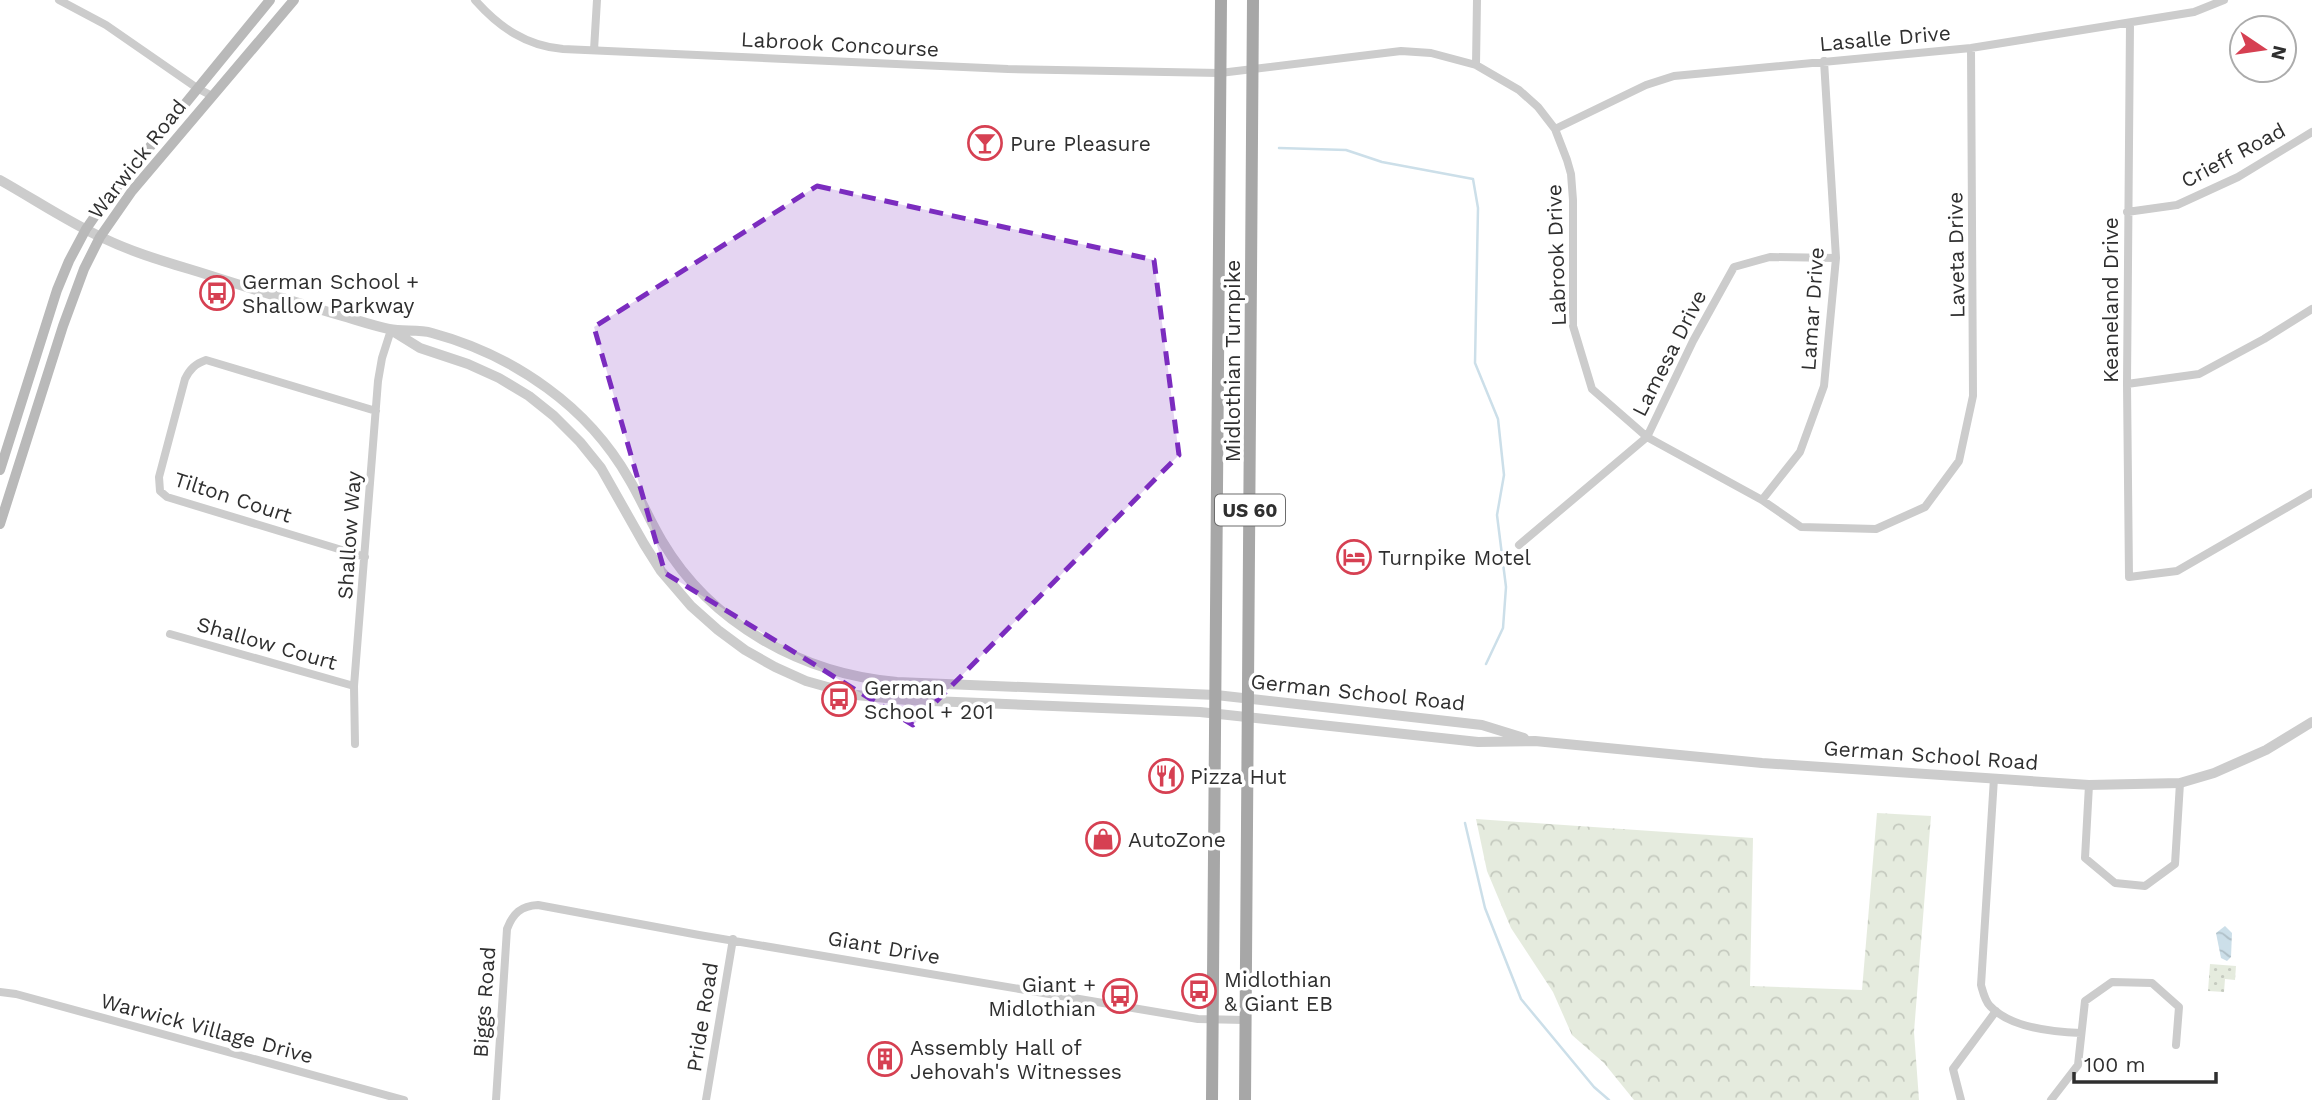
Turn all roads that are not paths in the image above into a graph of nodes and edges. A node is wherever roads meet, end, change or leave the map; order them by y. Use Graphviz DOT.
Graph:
graph roads {
  1 [pos="59,0"];
  2 [pos="270,0"];
  3 [pos="294,0"];
  4 [pos="475,0"];
  5 [pos="597,0"];
  6 [pos="1221,0"];
  7 [pos="1254,0"];
  8 [pos="1477,0"];
  9 [pos="2224,0"];
  10 [pos="2130,23"];
  11 [pos="1971,48"];
  12 [pos="594,50"];
  13 [pos="1824,61"];
  14 [pos="1476,65"];
  15 [pos="1253,69"];
  16 [pos="1220,73"];
  17 [pos="197,88"];
  18 [pos="212,96"];
  19 [pos="1555,129"];
  20 [pos="2312,132"];
  21 [pos="0,180"];
  22 [pos="2127,212"];
  23 [pos="86,229"];
  24 [pos="100,237"];
  25 [pos="1836,258"];
  26 [pos="2312,309"];
  27 [pos="391,330"];
  28 [pos="2127,384"];
  29 [pos="376,411"];
  30 [pos="1647,437"];
  31 [pos="1959,461"];
  32 [pos="0,470"];
  33 [pos="2310,495"];
  34 [pos="1762,500"];
  35 [pos="2312,506"];
  36 [pos="0,524"];
  37 [pos="1519,545"];
  38 [pos="365,557"];
  39 [pos="170,634"];
  40 [pos="931,683"];
  41 [pos="354,686"];
  42 [pos="1216,695"];
  43 [pos="1249,699"];
  44 [pos="930,700"];
  45 [pos="1216,714"];
  46 [pos="1248,716"];
  47 [pos="2312,722"];
  48 [pos="1535,741"];
  49 [pos="355,744"];
  50 [pos="1994,778"];
  51 [pos="2180,783"];
  52 [pos="2089,785"];
  53 [pos="519,910"];
  54 [pos="733,939"];
  55 [pos="0,992"];
  56 [pos="1996,1011"];
  57 [pos="1213,1020"];
  58 [pos="1245,1020"];
  59 [pos="2081,1033"];
  60 [pos="2176,1045"];
  61 [pos="404,1100"];
  62 [pos="496,1100"];
  63 [pos="706,1100"];
  64 [pos="1212,1100"];
  65 [pos="1245,1100"];
  66 [pos="1961,1100"];
  67 [pos="2051,1100"];
  1 -- 17 [label="street"];
  2 -- 17 [label="main road, Warwick Road"];
  3 -- 18 [label="main road, Warwick Road"];
  4 -- 12 [label="street, Labrook Concourse"];
  5 -- 12 [label="street"];
  6 -- 16 [label="main road, Midlothian Turnpike / US 60"];
  7 -- 15 [label="main road, Midlothian Turnpike / US 60"];
  8 -- 14 [label="street"];
  9 -- 10 [label="street, Lasalle Drive"];
  10 -- 11 [label="street, Lasalle Drive"];
  10 -- 22 [label="street, Keaneland Drive"];
  11 -- 13 [label="street, Lasalle Drive"];
  11 -- 31 [label="street, Laveta Drive"];
  12 -- 16 [label="street, Labrook Concourse"];
  13 -- 19 [label="street, Lasalle Drive"];
  13 -- 25 [label="street, Lamar Drive"];
  14 -- 15 [label="street, Labrook Drive"];
  14 -- 19 [label="street, Labrook Drive"];
  15 -- 16 [label="street, Labrook Drive"];
  15 -- 43 [label="main road, Midlothian Turnpike / US 60"];
  16 -- 42 [label="main road, Midlothian Turnpike / US 60"];
  17 -- 18 [label="street"];
  17 -- 23 [label="main road, Warwick Road"];
  18 -- 24 [label="main road, Warwick Road"];
  19 -- 30 [label="street, Labrook Drive"];
  20 -- 22 [label="street, Crieff Road"];
  21 -- 23 [label="street"];
  22 -- 28 [label="street, Keaneland Drive"];
  23 -- 24 [label="street"];
  23 -- 32 [label="main road, Warwick Road"];
  24 -- 27 [label="street"];
  24 -- 36 [label="main road, Warwick Road"];
  25 -- 30 [label="street, Lamesa Drive"];
  25 -- 34 [label="street, Lamar Drive"];
  26 -- 28 [label="street"];
  27 -- 29 [label="street, Shallow Way"];
  27 -- 40 [label="street, German School Road"];
  27 -- 44 [label="street, German School Road"];
  28 -- 33 [label="street, Keaneland Drive"];
  29 -- 38 [label="street, Shallow Way"];
  29 -- 38 [label="street, Tilton Court"];
  30 -- 34 [label="street, Labrook Drive"];
  30 -- 37 [label="street, Lamesa Drive"];
  31 -- 34 [label="street, Labrook Drive"];
  33 -- 35 [label="street"];
  38 -- 41 [label="street, Shallow Way"];
  39 -- 41 [label="street, Shallow Court"];
  40 -- 42 [label="street, German School Road"];
  40 -- 44 [label="street"];
  41 -- 49 [label="street, Shallow Way"];
  42 -- 43 [label="street, German School Road"];
  42 -- 45 [label="main road, Midlothian Turnpike / US 60"];
  43 -- 46 [label="main road, Midlothian Turnpike / US 60"];
  43 -- 48 [label="street, German School Road"];
  44 -- 45 [label="street, German School Road"];
  45 -- 46 [label="street, German School Road"];
  45 -- 57 [label="main road, Midlothian Turnpike / US 60"];
  46 -- 48 [label="street, German School Road"];
  46 -- 58 [label="main road, Midlothian Turnpike / US 60"];
  47 -- 51 [label="street, German School Road"];
  48 -- 50 [label="street, German School Road"];
  50 -- 52 [label="street, German School Road"];
  50 -- 56 [label="street"];
  51 -- 52 [label="street, German School Road"];
  51 -- 52 [label="street"];
  53 -- 54 [label="street, Giant Drive"];
  53 -- 62 [label="street, Biggs Road"];
  54 -- 57 [label="street, Giant Drive"];
  54 -- 63 [label="street, Pride Road"];
  55 -- 61 [label="street, Warwick Village Drive"];
  56 -- 59 [label="street"];
  56 -- 66 [label="street"];
  57 -- 58 [label="street, Giant Drive"];
  57 -- 64 [label="main road, Midlothian Turnpike / US 60"];
  58 -- 65 [label="main road, Midlothian Turnpike / US 60"];
  59 -- 60 [label="street"];
  59 -- 67 [label="street"];
}
